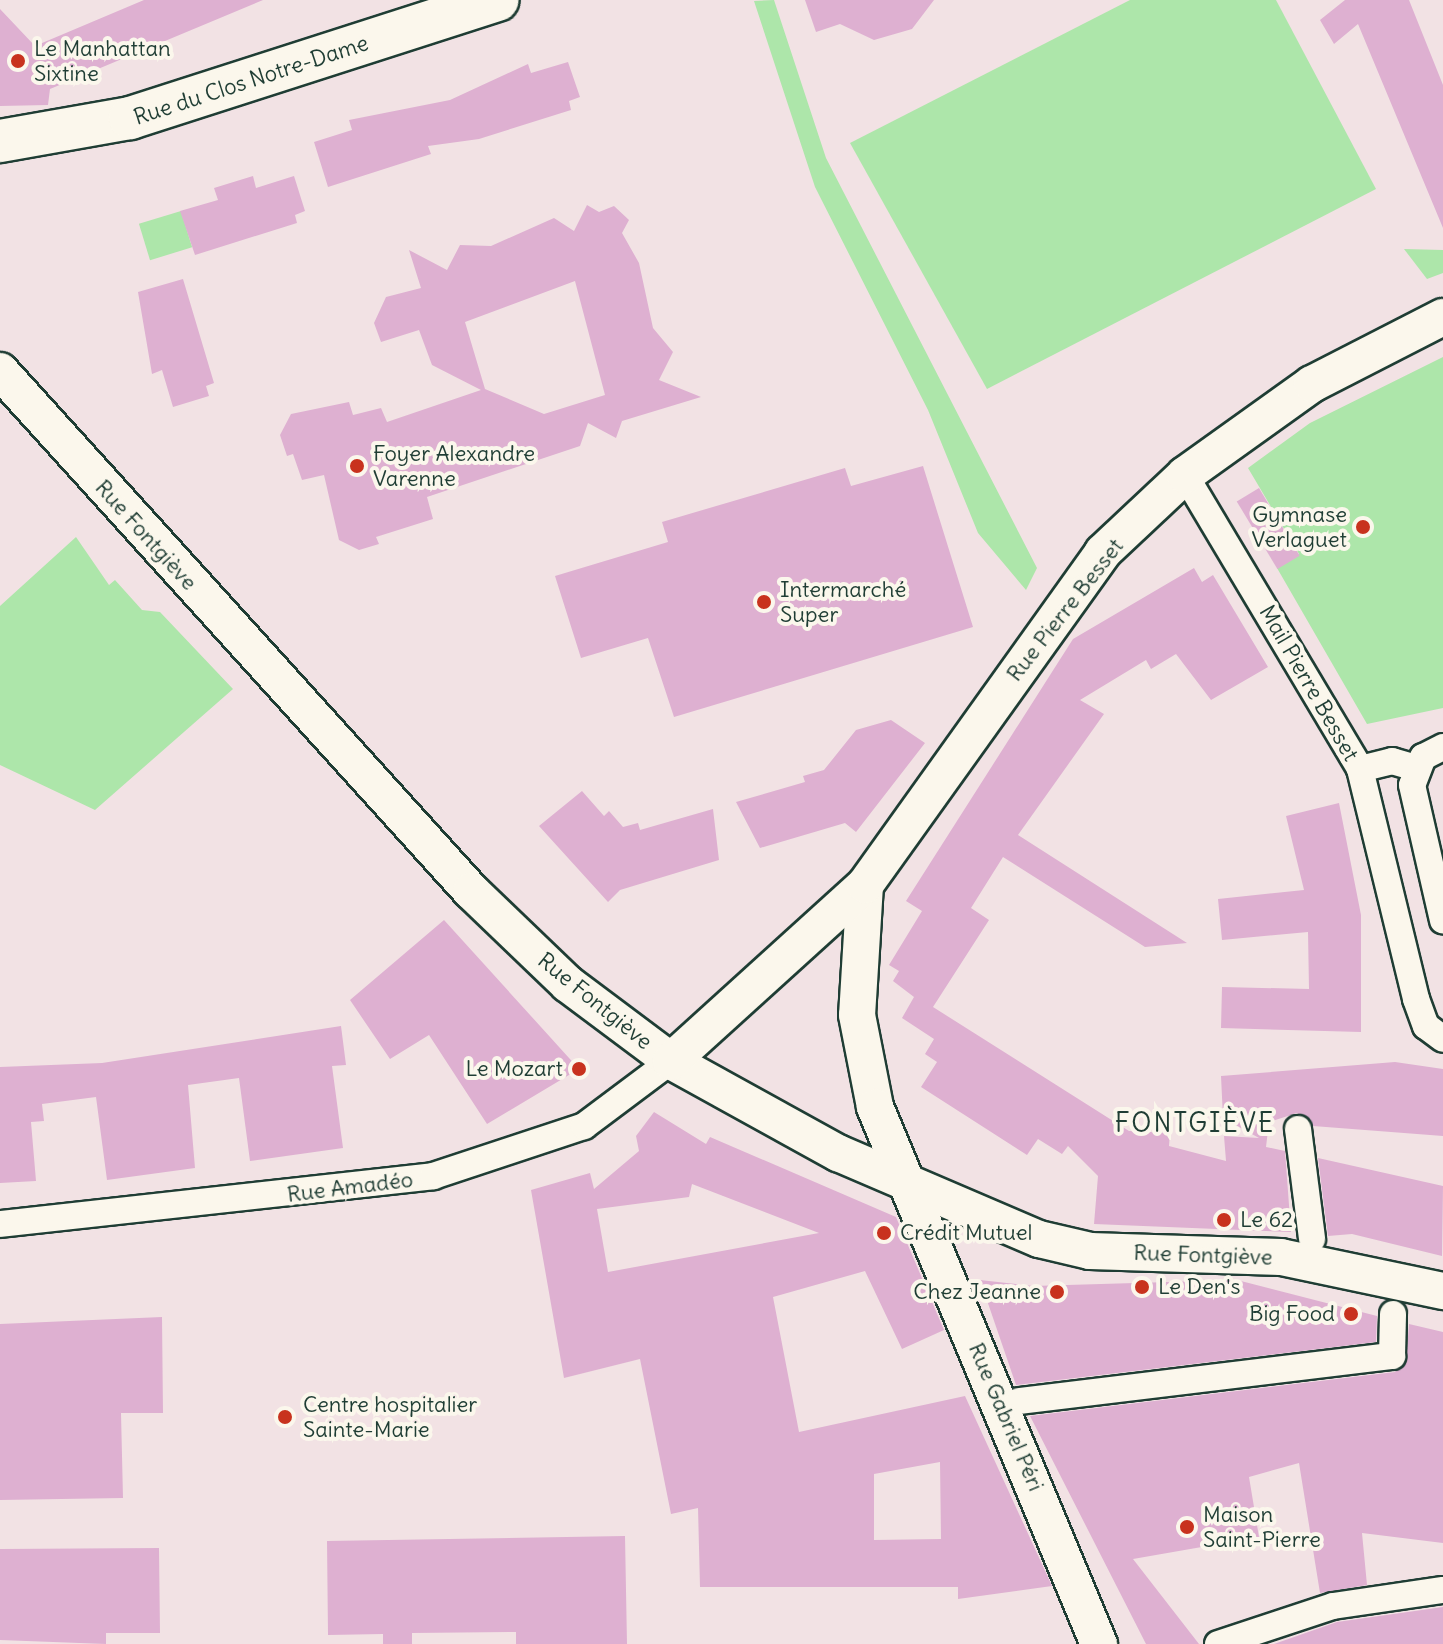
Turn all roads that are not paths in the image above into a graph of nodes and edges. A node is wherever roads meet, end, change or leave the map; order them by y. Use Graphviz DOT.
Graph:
graph roads {
  1 [pos="497,0"];
  2 [pos="0,141"];
  3 [pos="1443,317"];
  4 [pos="0,371"];
  5 [pos="1185,475"];
  6 [pos="1443,747"];
  7 [pos="1360,769"];
  8 [pos="1414,776"];
  9 [pos="865,885"];
  10 [pos="1443,920"];
  11 [pos="1443,1039"];
  12 [pos="671,1061"];
  13 [pos="1298,1129"];
  14 [pos="914,1189"];
  15 [pos="0,1224"];
  16 [pos="1312,1239"];
  17 [pos="1443,1291"];
  18 [pos="1393,1314"];
  19 [pos="1019,1401"];
  20 [pos="1443,1590"];
  21 [pos="1443,1597"];
  22 [pos="1099,1644"];
  23 [pos="1218,1644"];
  24 [pos="1233,1644"];
  1 -- 2 [label="main road, Rue du Clos Notre-Dame"];
  3 -- 5 [label="main road, Rue Pierre Besset"];
  4 -- 12 [label="main road, Rue Fontgiève"];
  5 -- 7 [label="street, Mail Pierre Besset"];
  5 -- 9 [label="main road, Rue Pierre Besset"];
  6 -- 8 [label="street"];
  7 -- 8 [label="street"];
  7 -- 11 [label="street, Mail Pierre Besset"];
  8 -- 10 [label="street"];
  9 -- 12 [label="main road, Rue Pierre Besset"];
  9 -- 14 [label="main road"];
  12 -- 14 [label="main road, Rue Fontgiève"];
  12 -- 15 [label="street, Rue Amadéo"];
  13 -- 16 [label="street"];
  14 -- 17 [label="main road, Rue Fontgiève"];
  14 -- 22 [label="main road, Rue Gabriel Péri"];
  18 -- 19 [label="street"];
  20 -- 23 [label="street"];
  21 -- 24 [label="street"];
}
